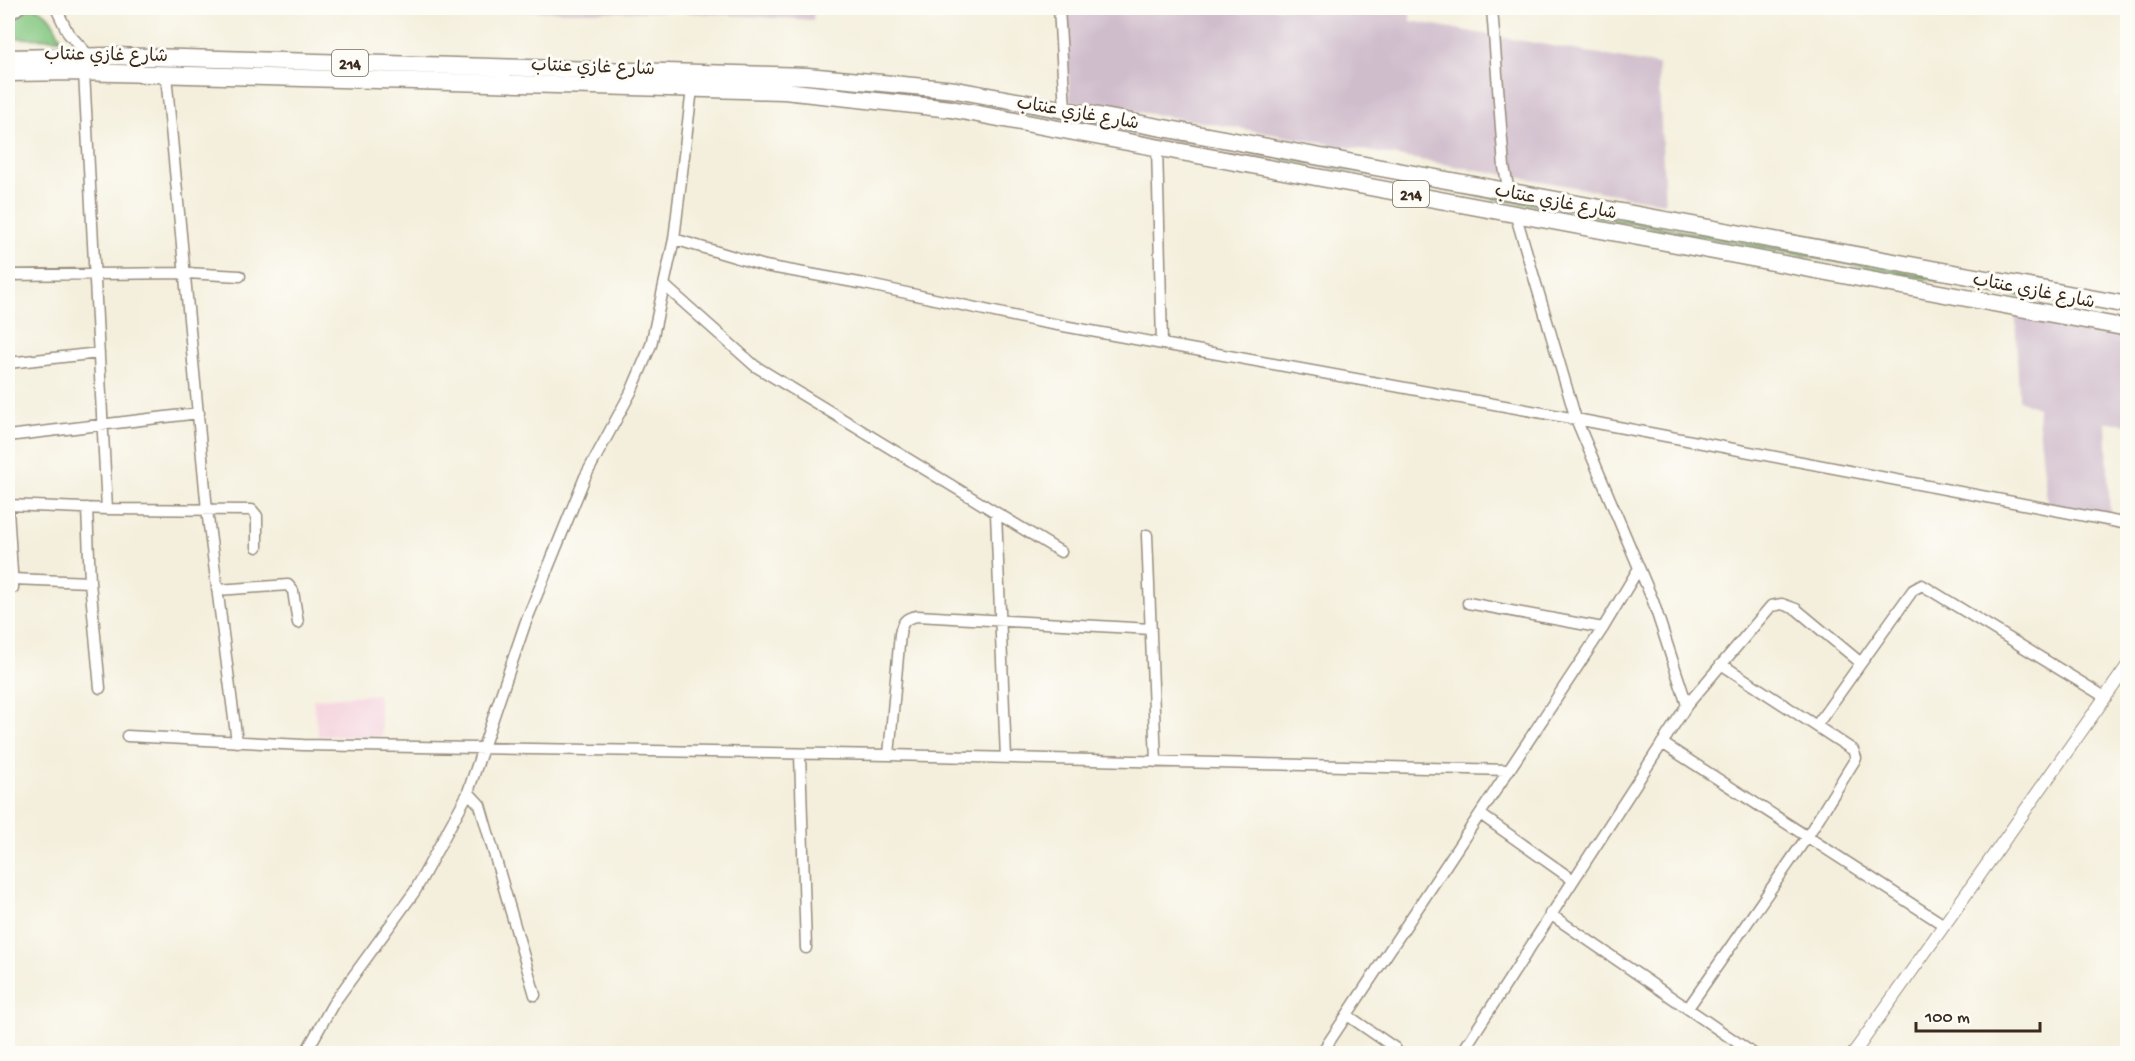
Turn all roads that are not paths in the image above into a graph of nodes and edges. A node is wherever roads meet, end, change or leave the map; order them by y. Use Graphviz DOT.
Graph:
graph roads {
  1 [pos="19,8"];
  2 [pos="56,8"];
  3 [pos="1059,8"];
  4 [pos="1492,8"];
  5 [pos="8,16"];
  6 [pos="90,57"];
  7 [pos="8,58"];
  8 [pos="84,72"];
  9 [pos="393,72"];
  10 [pos="8,73"];
  11 [pos="166,75"];
  12 [pos="692,88"];
  13 [pos="1065,109"];
  14 [pos="1157,146"];
  15 [pos="1509,191"];
  16 [pos="1515,213"];
  17 [pos="674,239"];
  18 [pos="186,273"];
  19 [pos="95,274"];
  20 [pos="8,275"];
  21 [pos="240,276"];
  22 [pos="664,285"];
  23 [pos="2127,305"];
  24 [pos="2127,328"];
  25 [pos="1162,344"];
  26 [pos="99,353"];
  27 [pos="8,363"];
  28 [pos="199,413"];
  29 [pos="1576,419"];
  30 [pos="103,424"];
  31 [pos="8,435"];
  32 [pos="8,505"];
  33 [pos="87,508"];
  34 [pos="107,509"];
  35 [pos="8,510"];
  36 [pos="207,510"];
  37 [pos="996,513"];
  38 [pos="2127,524"];
  39 [pos="1147,535"];
  40 [pos="257,547"];
  41 [pos="1061,552"];
  42 [pos="1639,568"];
  43 [pos="90,582"];
  44 [pos="218,590"];
  45 [pos="1468,603"];
  46 [pos="1000,620"];
  47 [pos="298,623"];
  48 [pos="1603,628"];
  49 [pos="1150,629"];
  50 [pos="1861,663"];
  51 [pos="1721,664"];
  52 [pos="2127,665"];
  53 [pos="100,688"];
  54 [pos="2105,697"];
  55 [pos="1687,705"];
  56 [pos="1816,726"];
  57 [pos="127,736"];
  58 [pos="237,742"];
  59 [pos="1662,743"];
  60 [pos="483,750"];
  61 [pos="800,754"];
  62 [pos="890,755"];
  63 [pos="1006,758"];
  64 [pos="1156,762"];
  65 [pos="1509,770"];
  66 [pos="468,792"];
  67 [pos="1480,814"];
  68 [pos="1807,837"];
  69 [pos="1573,880"];
  70 [pos="1550,914"];
  71 [pos="1944,925"];
  72 [pos="806,948"];
  73 [pos="534,995"];
  74 [pos="1688,1008"];
  75 [pos="1347,1016"];
  76 [pos="305,1053"];
  77 [pos="1321,1053"];
  78 [pos="1399,1053"];
  79 [pos="1461,1053"];
  80 [pos="1754,1053"];
  81 [pos="1853,1053"];
  1 -- 5 [label="street"];
  2 -- 6 [label="street"];
  3 -- 13 [label="street"];
  4 -- 15 [label="street"];
  6 -- 7 [label="highway, 214"];
  6 -- 9 [label="highway, 214"];
  8 -- 10 [label="highway, شارع غازي عنتاب / 214"];
  8 -- 11 [label="highway, شارع غازي عنتاب / 214"];
  8 -- 19 [label="street"];
  9 -- 11 [label="highway, شارع غازي عنتاب / 214"];
  9 -- 12 [label="highway, شارع غازي عنتاب / 214"];
  9 -- 13 [label="highway, 214"];
  11 -- 18 [label="street"];
  12 -- 14 [label="highway, شارع غازي عنتاب / 214"];
  12 -- 17 [label="street"];
  13 -- 15 [label="highway, 214"];
  14 -- 16 [label="highway, شارع غازي عنتاب / 214"];
  14 -- 25 [label="street"];
  15 -- 23 [label="highway, 214"];
  16 -- 24 [label="highway, شارع غازي عنتاب / 214"];
  16 -- 29 [label="street"];
  17 -- 22 [label="street"];
  17 -- 25 [label="street"];
  18 -- 19 [label="street"];
  18 -- 21 [label="street"];
  18 -- 28 [label="street"];
  19 -- 20 [label="street"];
  19 -- 26 [label="street"];
  22 -- 37 [label="street"];
  22 -- 60 [label="street"];
  25 -- 29 [label="street"];
  26 -- 27 [label="street"];
  26 -- 30 [label="street"];
  28 -- 30 [label="street"];
  28 -- 36 [label="street"];
  29 -- 38 [label="street"];
  29 -- 42 [label="street"];
  30 -- 31 [label="street"];
  30 -- 34 [label="street"];
  32 -- 33 [label="street"];
  33 -- 34 [label="street"];
  33 -- 43 [label="street"];
  34 -- 36 [label="street"];
  35 -- 43 [label="street"];
  36 -- 40 [label="street"];
  36 -- 44 [label="street"];
  37 -- 41 [label="street"];
  37 -- 46 [label="street"];
  39 -- 49 [label="street"];
  42 -- 48 [label="street"];
  42 -- 55 [label="street"];
  43 -- 53 [label="street"];
  44 -- 47 [label="street"];
  44 -- 58 [label="street"];
  45 -- 48 [label="street"];
  46 -- 49 [label="street"];
  46 -- 62 [label="street"];
  46 -- 63 [label="street"];
  48 -- 65 [label="street"];
  49 -- 64 [label="street"];
  50 -- 51 [label="street"];
  50 -- 54 [label="street"];
  50 -- 56 [label="street"];
  51 -- 55 [label="street"];
  51 -- 56 [label="street"];
  52 -- 54 [label="street"];
  54 -- 71 [label="street"];
  55 -- 59 [label="street"];
  56 -- 68 [label="street"];
  57 -- 58 [label="street"];
  58 -- 60 [label="street"];
  59 -- 68 [label="street"];
  59 -- 69 [label="street"];
  60 -- 61 [label="street"];
  60 -- 66 [label="street"];
  61 -- 62 [label="street"];
  61 -- 72 [label="street"];
  62 -- 63 [label="street"];
  63 -- 64 [label="street"];
  64 -- 65 [label="street"];
  65 -- 67 [label="street"];
  66 -- 73 [label="street"];
  66 -- 76 [label="street"];
  67 -- 69 [label="street"];
  67 -- 75 [label="street"];
  68 -- 71 [label="street"];
  68 -- 74 [label="street"];
  69 -- 70 [label="street"];
  70 -- 74 [label="street"];
  70 -- 79 [label="street"];
  71 -- 81 [label="street"];
  74 -- 80 [label="street"];
  75 -- 77 [label="street"];
  75 -- 78 [label="street"];
}
